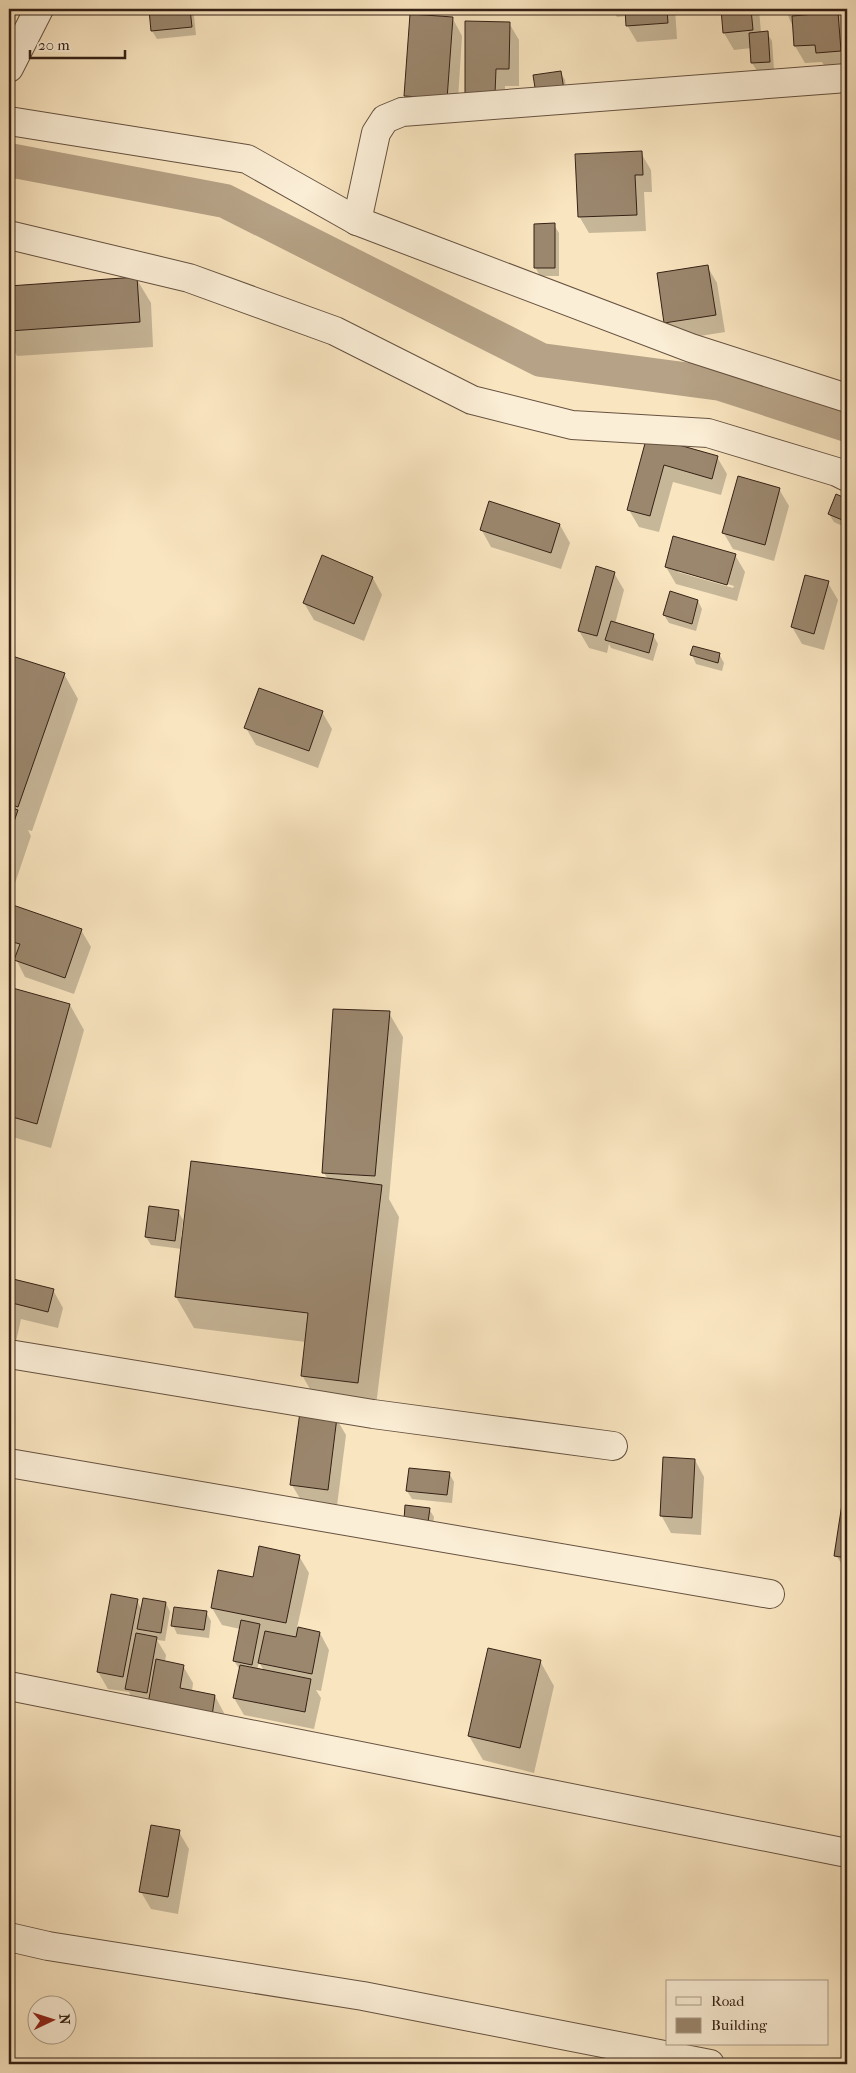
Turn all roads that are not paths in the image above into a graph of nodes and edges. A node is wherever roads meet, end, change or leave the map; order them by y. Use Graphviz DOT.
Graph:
graph roads {
  1 [pos="39,9"];
  2 [pos="9,68"];
  3 [pos="847,78"];
  4 [pos="9,121"];
  5 [pos="357,221"];
  6 [pos="9,235"];
  7 [pos="847,398"];
  8 [pos="847,477"];
  9 [pos="9,1354"];
  10 [pos="613,1446"];
  11 [pos="9,1463"];
  12 [pos="770,1594"];
  13 [pos="9,1686"];
  14 [pos="847,1853"];
  15 [pos="9,1937"];
  16 [pos="710,2064"];
  1 -- 2 [label="street"];
  3 -- 5 [label="street"];
  4 -- 5 [label="street"];
  5 -- 7 [label="street"];
  6 -- 8 [label="street"];
  9 -- 10 [label="street"];
  11 -- 12 [label="street"];
  13 -- 14 [label="street"];
  15 -- 16 [label="street"];
}
